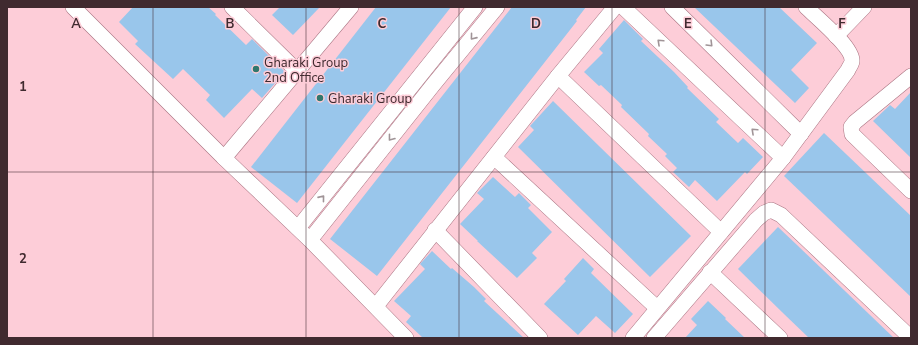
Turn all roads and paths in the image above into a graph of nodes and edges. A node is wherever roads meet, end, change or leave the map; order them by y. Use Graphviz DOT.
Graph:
graph roads {
  1 [pos="73,7"];
  2 [pos="232,7"];
  3 [pos="351,7"];
  4 [pos="475,7"];
  5 [pos="497,7"];
  6 [pos="615,7"];
  7 [pos="623,7"];
  8 [pos="672,7"];
  9 [pos="806,7"];
  10 [pos="864,7"];
  11 [pos="836,36"];
  12 [pos="298,71"];
  13 [pos="421,75"];
  14 [pos="558,76"];
  15 [pos="911,76"];
  16 [pos="433,85"];
  17 [pos="800,134"];
  18 [pos="494,157"];
  19 [pos="224,158"];
  20 [pos="783,158"];
  21 [pos="911,191"];
  22 [pos="298,228"];
  23 [pos="435,230"];
  24 [pos="721,232"];
  25 [pos="310,240"];
  26 [pos="710,272"];
  27 [pos="376,306"];
  28 [pos="657,308"];
  29 [pos="406,338"];
  30 [pos="540,338"];
  31 [pos="633,338"];
  32 [pos="654,338"];
  33 [pos="780,338"];
  34 [pos="911,338"];
  1 -- 19 [label="street"];
  2 -- 12 [label="street"];
  3 -- 12 [label="street"];
  4 -- 13 [label="street"];
  5 -- 16 [label="street, one-way"];
  6 -- 14 [label="street"];
  20 -- 7 [label="street, one-way"];
  8 -- 17 [label="street, one-way"];
  9 -- 11 [label="street"];
  10 -- 11 [label="street"];
  11 -- 17 [label="street"];
  12 -- 19 [label="street"];
  13 -- 16 [label="street"];
  22 -- 13 [label="street, one-way"];
  14 -- 18 [label="street"];
  14 -- 24 [label="street"];
  15 -- 21 [label="street"];
  16 -- 25 [label="street, one-way"];
  17 -- 20 [label="street"];
  18 -- 23 [label="street"];
  18 -- 28 [label="street"];
  19 -- 22 [label="street"];
  20 -- 24 [label="street"];
  22 -- 25 [label="street"];
  23 -- 27 [label="street"];
  23 -- 30 [label="street"];
  24 -- 28 [label="street"];
  25 -- 27 [label="street"];
  26 -- 32 [label="street"];
  26 -- 33 [label="street"];
  26 -- 34 [label="street"];
  27 -- 29 [label="street"];
  28 -- 31 [label="street"];
}
